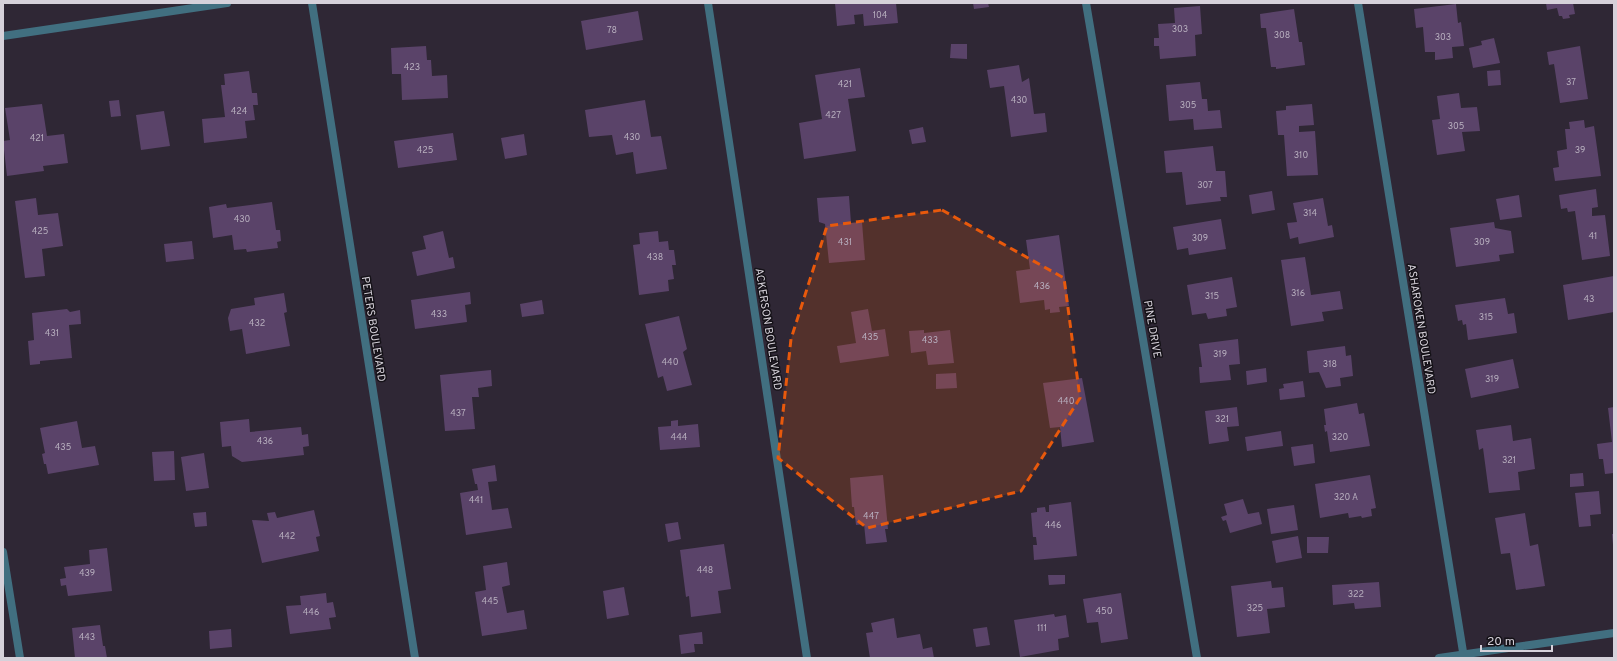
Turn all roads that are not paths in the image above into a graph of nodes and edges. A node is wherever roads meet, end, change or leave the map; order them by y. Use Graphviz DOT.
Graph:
graph roads {
  1 [pos="227,3"];
  2 [pos="312,3"];
  3 [pos="708,3"];
  4 [pos="1086,3"];
  5 [pos="1358,3"];
  6 [pos="3,36"];
  7 [pos="3,552"];
  8 [pos="1614,633"];
  9 [pos="1464,656"];
  10 [pos="20,658"];
  11 [pos="415,658"];
  12 [pos="807,658"];
  13 [pos="1197,658"];
  14 [pos="1439,658"];
  1 -- 6 [label="street"];
  2 -- 11 [label="street, PETERS BOULEVARD"];
  3 -- 12 [label="street, ACKERSON BOULEVARD"];
  4 -- 13 [label="street, PINE DRIVE"];
  5 -- 9 [label="street, ASHAROKEN BOULEVARD"];
  7 -- 10 [label="street"];
  8 -- 9 [label="street"];
  9 -- 14 [label="street"];
}
